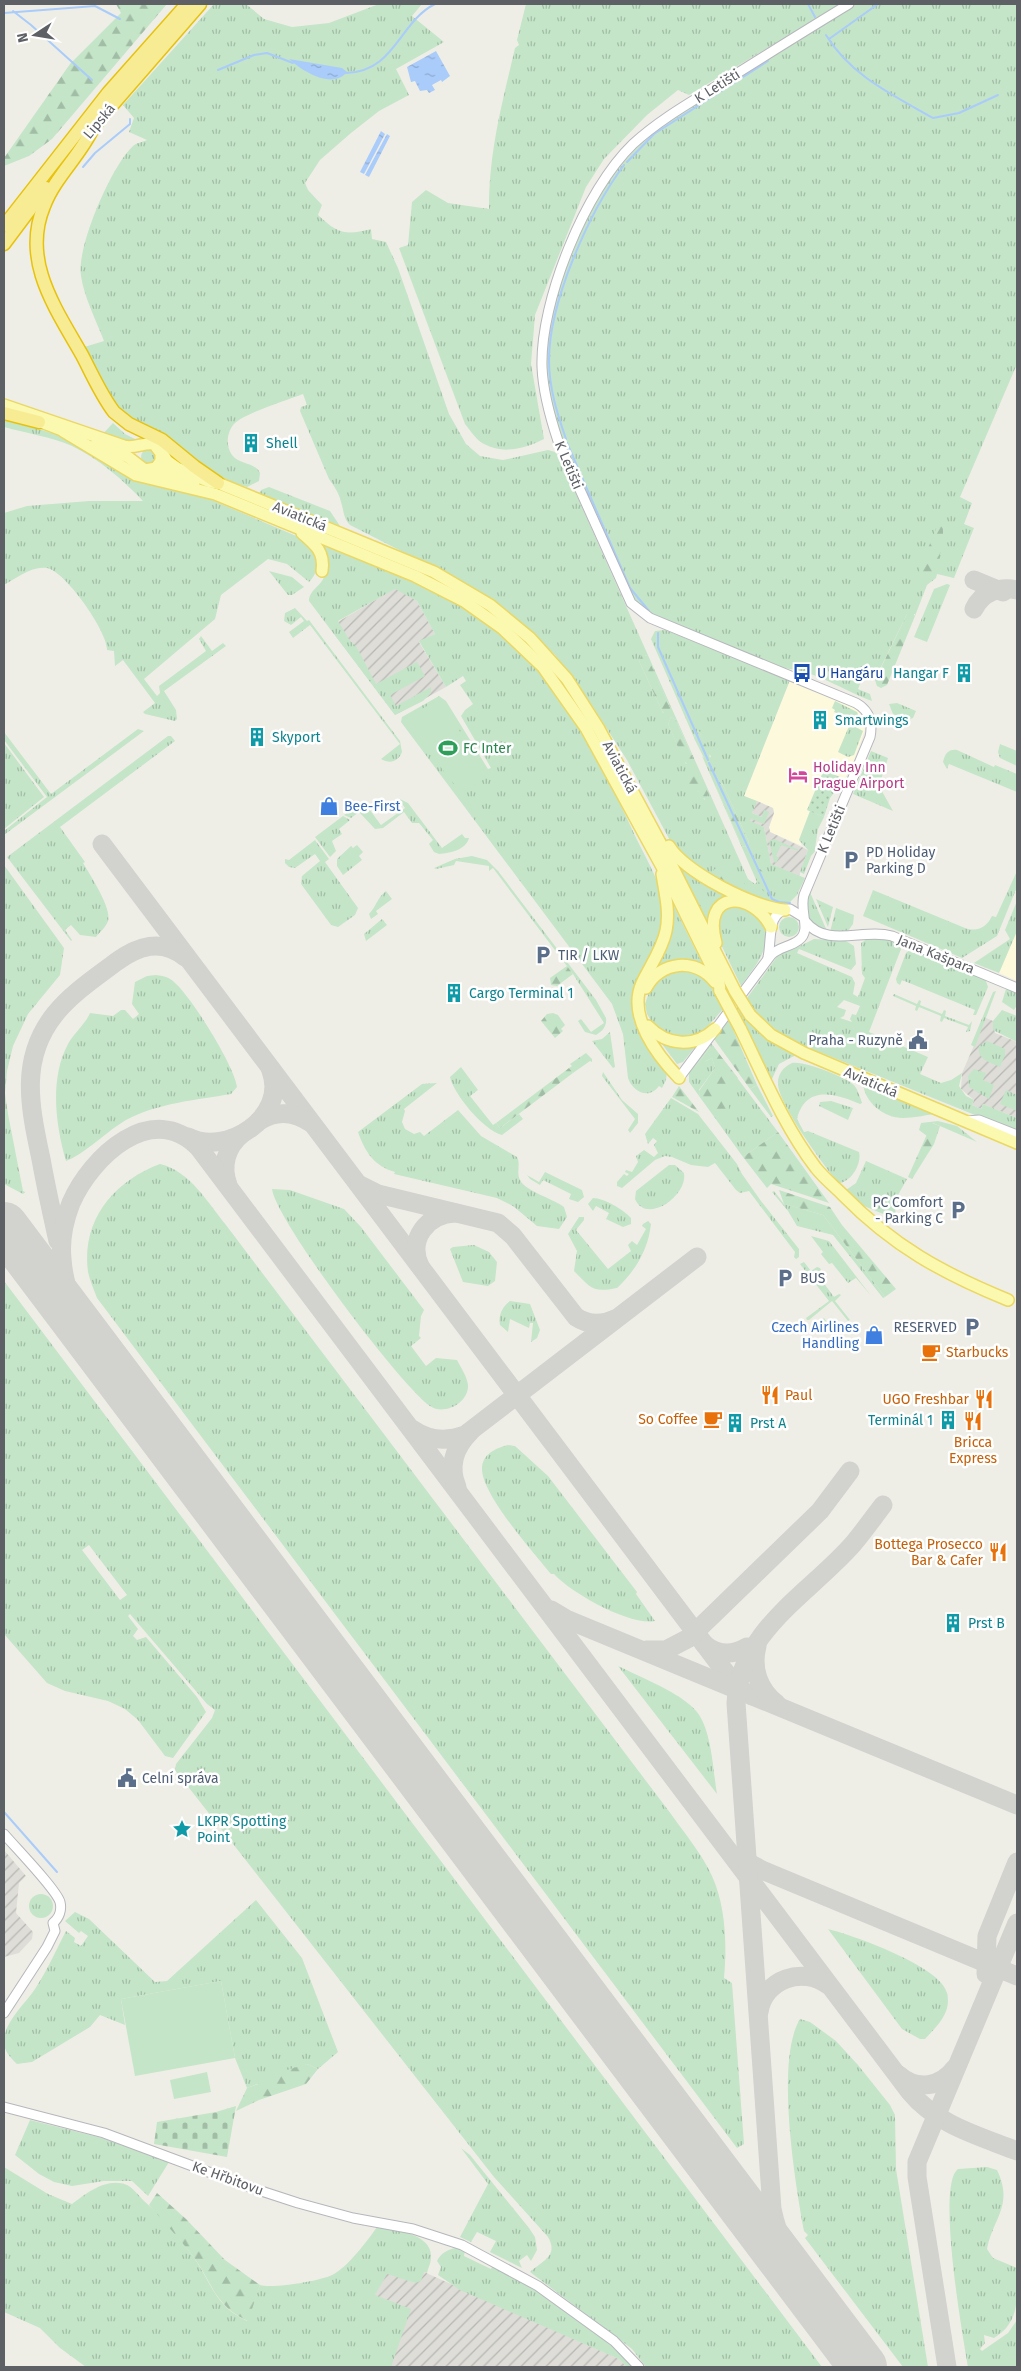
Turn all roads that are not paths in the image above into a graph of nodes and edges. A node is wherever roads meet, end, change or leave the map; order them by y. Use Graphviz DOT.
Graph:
graph roads {
  1 [pos="187,4"];
  2 [pos="200,4"];
  3 [pos="849,4"];
  4 [pos="92,128"];
  5 [pos="4,226"];
  6 [pos="4,244"];
  7 [pos="86,363"];
  8 [pos="4,406"];
  9 [pos="4,413"];
  10 [pos="39,422"];
  11 [pos="63,431"];
  12 [pos="141,445"];
  13 [pos="157,447"];
  14 [pos="137,465"];
  15 [pos="149,471"];
  16 [pos="217,488"];
  17 [pos="291,524"];
  18 [pos="322,571"];
  19 [pos="628,780"];
  20 [pos="661,868"];
  21 [pos="806,890"];
  22 [pos="786,909"];
  23 [pos="804,919"];
  24 [pos="772,930"];
  25 [pos="821,933"];
  26 [pos="801,938"];
  27 [pos="791,944"];
  28 [pos="767,960"];
  29 [pos="723,967"];
  30 [pos="1017,988"];
  31 [pos="720,990"];
  32 [pos="648,1026"];
  33 [pos="715,1029"];
  34 [pos="679,1078"];
  35 [pos="966,1122"];
  36 [pos="1017,1135"];
  37 [pos="1017,1143"];
  38 [pos="1013,1299"];
  39 [pos="4,1834"];
  40 [pos="4,2013"];
  41 [pos="4,2107"];
  42 [pos="639,2367"];
  1 -- 5 [label="highway, Lipská"];
  2 -- 4 [label="highway, Lipská"];
  3 -- 21 [label="street, K Letišti"];
  4 -- 6 [label="highway, Lipská"];
  4 -- 7 [label="highway"];
  7 -- 13 [label="highway"];
  7 -- 16 [label="highway"];
  8 -- 10 [label="main road"];
  8 -- 12 [label="main road"];
  9 -- 10 [label="highway"];
  10 -- 11 [label="main road"];
  11 -- 14 [label="main road"];
  11 -- 16 [label="main road, Aviatická"];
  12 -- 13 [label="main road"];
  12 -- 14 [label="main road"];
  13 -- 15 [label="main road"];
  13 -- 16 [label="main road, Aviatická"];
  14 -- 15 [label="main road"];
  15 -- 16 [label="main road"];
  16 -- 17 [label="main road, Aviatická"];
  16 -- 19 [label="main road, Aviatická"];
  17 -- 18 [label="main road"];
  17 -- 20 [label="main road, Aviatická"];
  19 -- 22 [label="main road"];
  19 -- 29 [label="main road, Aviatická"];
  20 -- 31 [label="main road, Aviatická"];
  20 -- 34 [label="main road"];
  21 -- 22 [label="street, K Letišti"];
  21 -- 23 [label="street, K Letišti"];
  22 -- 23 [label="street"];
  22 -- 24 [label="street, K Letišti"];
  23 -- 25 [label="street, Jana Kašpara"];
  23 -- 26 [label="street, K Letišti"];
  24 -- 27 [label="street"];
  24 -- 28 [label="street, K Letišti"];
  24 -- 29 [label="main road"];
  25 -- 26 [label="street, Jana Kašpara"];
  25 -- 30 [label="street, Jana Kašpara"];
  26 -- 27 [label="street, K Letišti"];
  27 -- 28 [label="street, K Letišti"];
  28 -- 33 [label="street, K Letišti"];
  29 -- 35 [label="main road, Aviatická, bridge"];
  31 -- 32 [label="main road"];
  31 -- 38 [label="main road, Aviatická, bridge"];
  32 -- 33 [label="main road"];
  32 -- 34 [label="main road"];
  33 -- 34 [label="street, K Letišti"];
  35 -- 36 [label="street"];
  35 -- 37 [label="main road, Aviatická"];
  39 -- 40 [label="street"];
  41 -- 42 [label="street, Ke Hřbitovu"];
}
